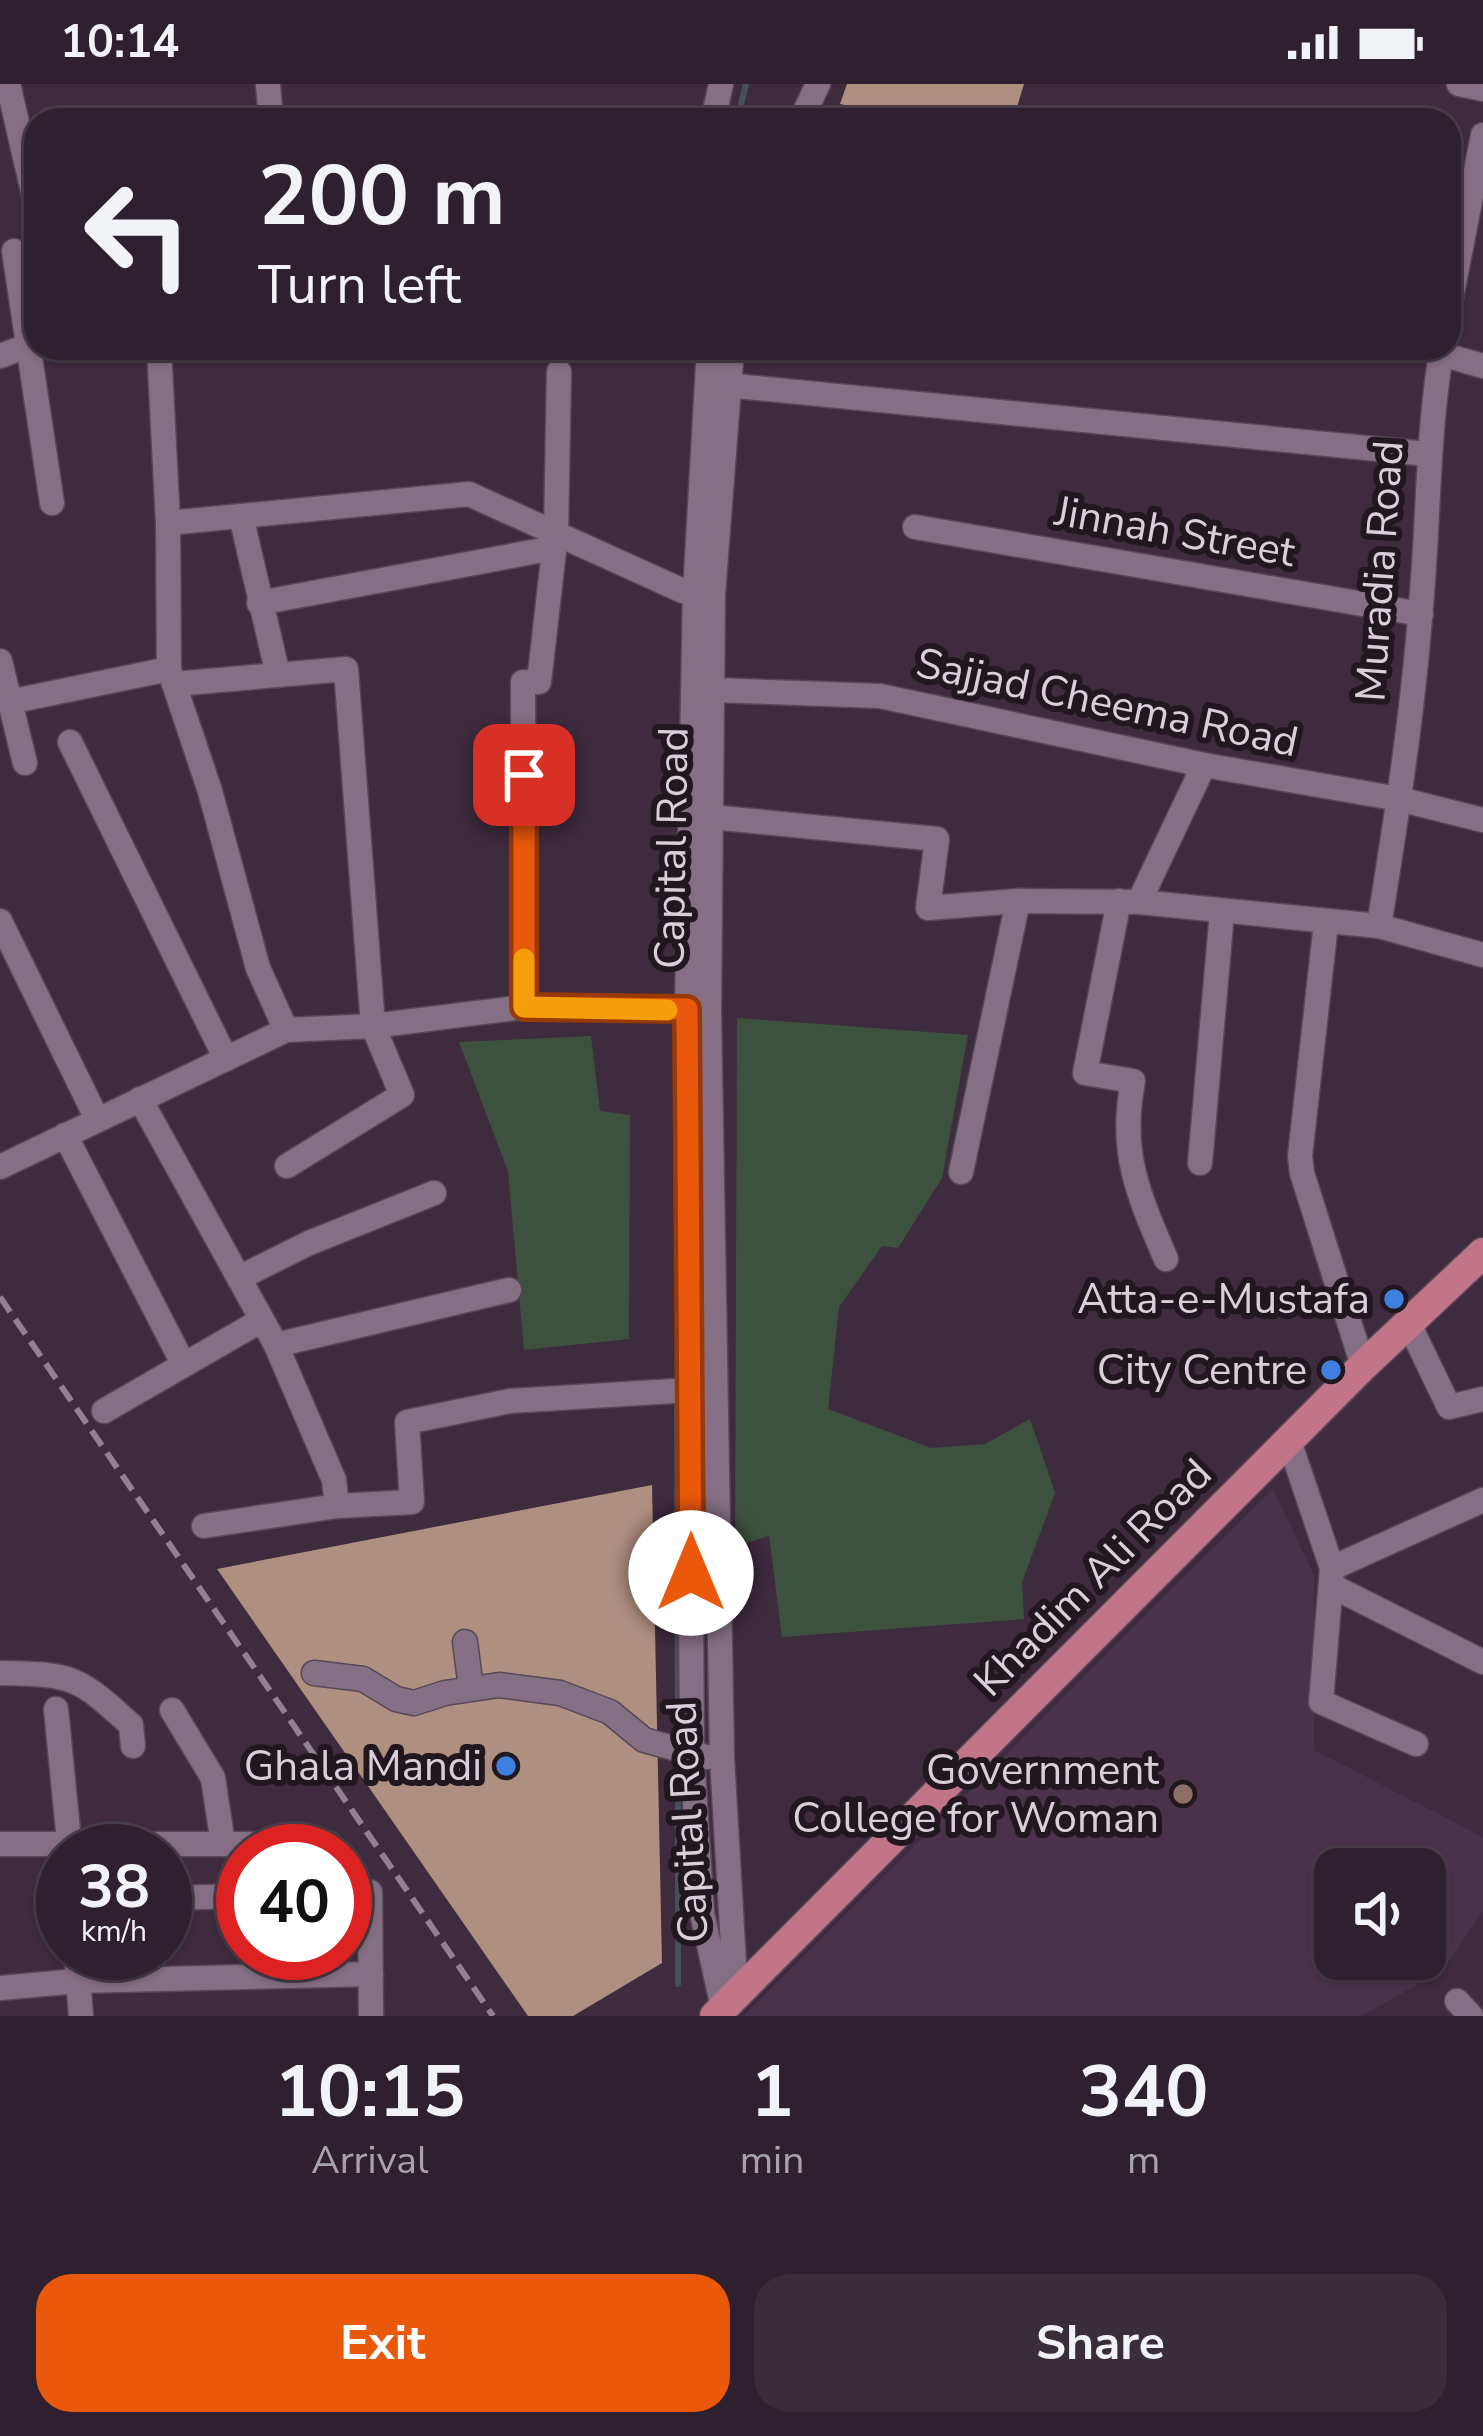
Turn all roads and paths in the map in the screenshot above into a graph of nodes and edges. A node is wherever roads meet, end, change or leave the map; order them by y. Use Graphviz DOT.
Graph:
graph roads {
  1 [pos="8,84"];
  2 [pos="1459,84"];
  3 [pos="1483,89"];
  4 [pos="1483,135"];
  5 [pos="24,153"];
  6 [pos="1461,191"];
  7 [pos="17,250"];
  8 [pos="24,294"];
  9 [pos="34,360"];
  10 [pos="160,360"];
  11 [pos="708,360"];
  12 [pos="730,360"];
  13 [pos="1440,360"];
  14 [pos="560,372"];
  15 [pos="726,385"];
  16 [pos="1428,454"];
  17 [pos="52,503"];
  18 [pos="241,516"];
  19 [pos="168,523"];
  20 [pos="915,527"];
  21 [pos="555,541"];
  22 [pos="696,593"];
  23 [pos="260,603"];
  24 [pos="1421,614"];
  25 [pos="0,665"];
  26 [pos="278,675"];
  27 [pos="171,676"];
  28 [pos="699,685"];
  29 [pos="9,703"];
  30 [pos="70,742"];
  31 [pos="25,763"];
  32 [pos="1204,765"];
  33 [pos="1399,800"];
  34 [pos="711,817"];
  35 [pos="1483,820"];
  36 [pos="1018,901"];
  37 [pos="1129,901"];
  38 [pos="1222,912"];
  39 [pos="0,921"];
  40 [pos="1326,923"];
  41 [pos="1379,926"];
  42 [pos="1483,955"];
  43 [pos="524,1007"];
  44 [pos="698,1010"];
  45 [pos="373,1026"];
  46 [pos="286,1030"];
  47 [pos="226,1059"];
  48 [pos="140,1099"];
  49 [pos="98,1119"];
  50 [pos="65,1135"];
  51 [pos="1200,1163"];
  52 [pos="287,1166"];
  53 [pos="0,1167"];
  54 [pos="962,1172"];
  55 [pos="434,1193"];
  56 [pos="1483,1253"];
  57 [pos="1166,1259"];
  58 [pos="239,1278"];
  59 [pos="509,1290"];
  60 [pos="262,1320"];
  61 [pos="1408,1322"];
  62 [pos="276,1345"];
  63 [pos="184,1365"];
  64 [pos="1363,1366"];
  65 [pos="690,1390"];
  66 [pos="1483,1399"];
  67 [pos="104,1412"];
  68 [pos="1289,1441"];
  69 [pos="1483,1500"];
  70 [pos="337,1506"];
  71 [pos="204,1526"];
  72 [pos="1332,1577"];
  73 [pos="465,1642"];
  74 [pos="0,1661"];
  75 [pos="1483,1662"];
  76 [pos="314,1673"];
  77 [pos="1,1677"];
  78 [pos="471,1688"];
  79 [pos="56,1709"];
  80 [pos="172,1710"];
  81 [pos="1416,1744"];
  82 [pos="133,1746"];
  83 [pos="683,1753"];
  84 [pos="722,1758"];
  85 [pos="68,1824"];
  86 [pos="220,1824"];
  87 [pos="0,1844"];
  88 [pos="36,1846"];
  89 [pos="216,1978"];
  90 [pos="371,1980"];
  91 [pos="78,1981"];
  92 [pos="0,1988"];
  93 [pos="725,2007"];
  94 [pos="81,2016"];
  95 [pos="371,2016"];
  1 -- 5 [label="street"];
  2 -- 3 [label="street"];
  4 -- 6 [label="street"];
  7 -- 8 [label="street"];
  9 -- 17 [label="street"];
  10 -- 19 [label="street"];
  11 -- 22 [label="street"];
  12 -- 15 [label="street, Capital Road"];
  13 -- 16 [label="street, Muradia Road"];
  14 -- 21 [label="street"];
  15 -- 16 [label="street"];
  15 -- 22 [label="street, Capital Road"];
  16 -- 24 [label="street, Muradia Road"];
  18 -- 19 [label="street"];
  18 -- 21 [label="street"];
  18 -- 23 [label="street"];
  19 -- 27 [label="street"];
  20 -- 24 [label="street, Jinnah Street"];
  21 -- 22 [label="street"];
  21 -- 23 [label="street"];
  21 -- 43 [label="street"];
  22 -- 28 [label="street, Capital Road"];
  23 -- 26 [label="street"];
  24 -- 33 [label="street, Muradia Road"];
  25 -- 29 [label="street"];
  26 -- 27 [label="street"];
  26 -- 45 [label="street"];
  27 -- 29 [label="street"];
  27 -- 46 [label="street"];
  28 -- 32 [label="street, Sajjad Cheema Road"];
  28 -- 34 [label="street, Capital Road"];
  28 -- 44 [label="street"];
  29 -- 31 [label="street"];
  30 -- 47 [label="street"];
  32 -- 33 [label="street, Sajjad Cheema Road"];
  32 -- 37 [label="street"];
  33 -- 35 [label="street, Sajjad Cheema Road"];
  33 -- 41 [label="street, Muradia Road"];
  34 -- 36 [label="street"];
  34 -- 44 [label="street, Capital Road"];
  36 -- 37 [label="street"];
  36 -- 54 [label="street"];
  37 -- 38 [label="street"];
  37 -- 57 [label="street"];
  38 -- 40 [label="street"];
  38 -- 51 [label="street"];
  39 -- 49 [label="street"];
  40 -- 41 [label="street"];
  40 -- 64 [label="street"];
  41 -- 42 [label="street"];
  43 -- 44 [label="street"];
  43 -- 45 [label="street"];
  44 -- 65 [label="street"];
  44 -- 84 [label="street, Capital Road"];
  45 -- 46 [label="street"];
  45 -- 52 [label="street"];
  46 -- 47 [label="street"];
  47 -- 48 [label="street"];
  48 -- 49 [label="street"];
  48 -- 58 [label="street"];
  49 -- 50 [label="street"];
  50 -- 53 [label="street"];
  50 -- 63 [label="street"];
  55 -- 58 [label="street"];
  56 -- 61 [label="main road, Khadim Ali Road"];
  58 -- 60 [label="street"];
  59 -- 62 [label="street"];
  60 -- 62 [label="street"];
  60 -- 63 [label="street"];
  61 -- 64 [label="main road, Khadim Ali Road"];
  61 -- 66 [label="street"];
  62 -- 70 [label="street"];
  63 -- 67 [label="street"];
  64 -- 68 [label="main road, Khadim Ali Road"];
  65 -- 70 [label="street"];
  65 -- 83 [label="street"];
  68 -- 72 [label="street"];
  68 -- 93 [label="main road, Khadim Ali Road"];
  69 -- 72 [label="street"];
  70 -- 71 [label="street"];
  72 -- 75 [label="street"];
  72 -- 81 [label="street"];
  73 -- 78 [label="street"];
  74 -- 77 [label="street"];
  76 -- 78 [label="street"];
  77 -- 82 [label="street"];
  78 -- 83 [label="street"];
  79 -- 85 [label="street"];
  80 -- 86 [label="street"];
  83 -- 84 [label="street"];
  83 -- 93 [label="street"];
  84 -- 93 [label="street, Capital Road"];
  87 -- 88 [label="street"];
  89 -- 91 [label="street"];
  90 -- 95 [label="street"];
  91 -- 92 [label="street"];
  91 -- 94 [label="street"];
}
